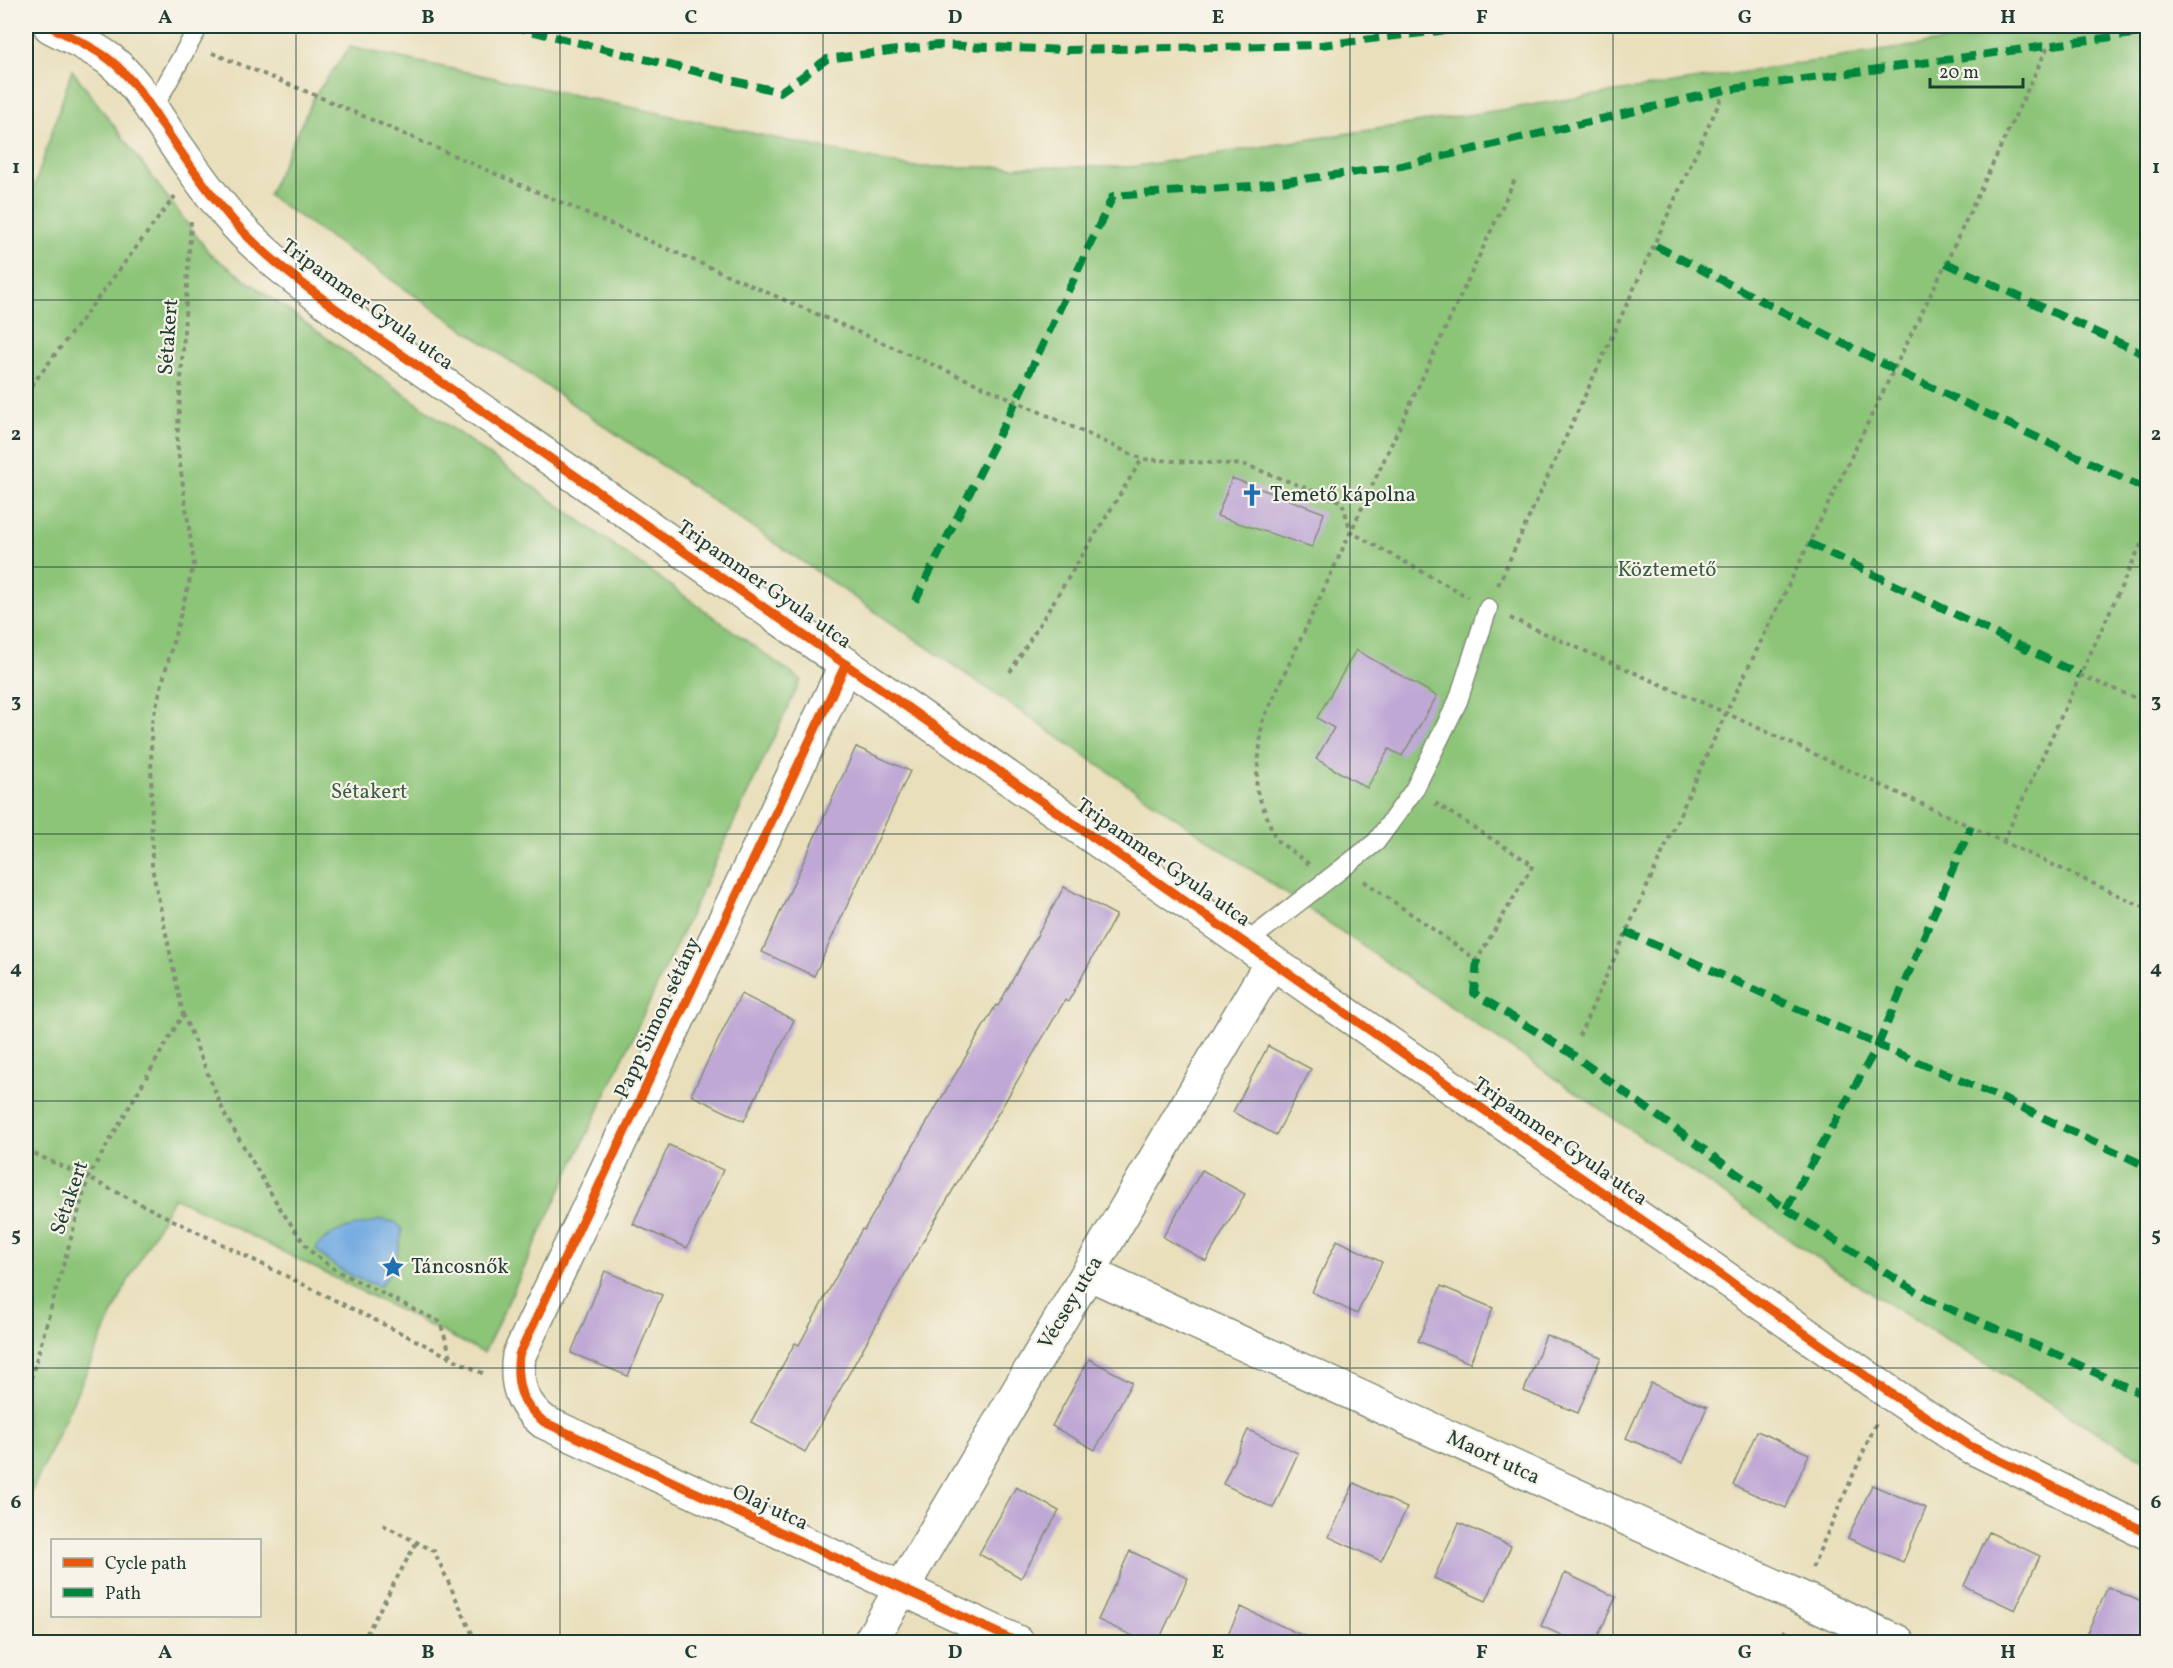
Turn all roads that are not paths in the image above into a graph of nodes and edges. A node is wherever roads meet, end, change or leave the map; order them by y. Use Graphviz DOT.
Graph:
graph roads {
  1 [pos="50,26"];
  2 [pos="199,26"];
  3 [pos="152,110"];
  4 [pos="1488,608"];
  5 [pos="846,664"];
  6 [pos="1246,943"];
  7 [pos="1271,963"];
  8 [pos="1088,1273"];
  9 [pos="519,1391"];
  10 [pos="2148,1533"];
  11 [pos="902,1589"];
  12 [pos="870,1642"];
  13 [pos="1017,1642"];
  14 [pos="1898,1642"];
  1 -- 3 [label="street, Tripammer Gyula utca"];
  2 -- 3 [label="lane"];
  3 -- 5 [label="street, Tripammer Gyula utca"];
  4 -- 6 [label="lane"];
  5 -- 6 [label="street, Tripammer Gyula utca"];
  5 -- 9 [label="street, Papp Simon sétány"];
  6 -- 7 [label="street, Tripammer Gyula utca"];
  7 -- 8 [label="street, Vécsey utca"];
  7 -- 10 [label="street, Tripammer Gyula utca"];
  8 -- 11 [label="street, Vécsey utca"];
  8 -- 14 [label="street, Maort utca"];
  9 -- 11 [label="street, Olaj utca"];
  11 -- 12 [label="street, Vécsey utca"];
  11 -- 13 [label="street, Olaj utca"];
}
